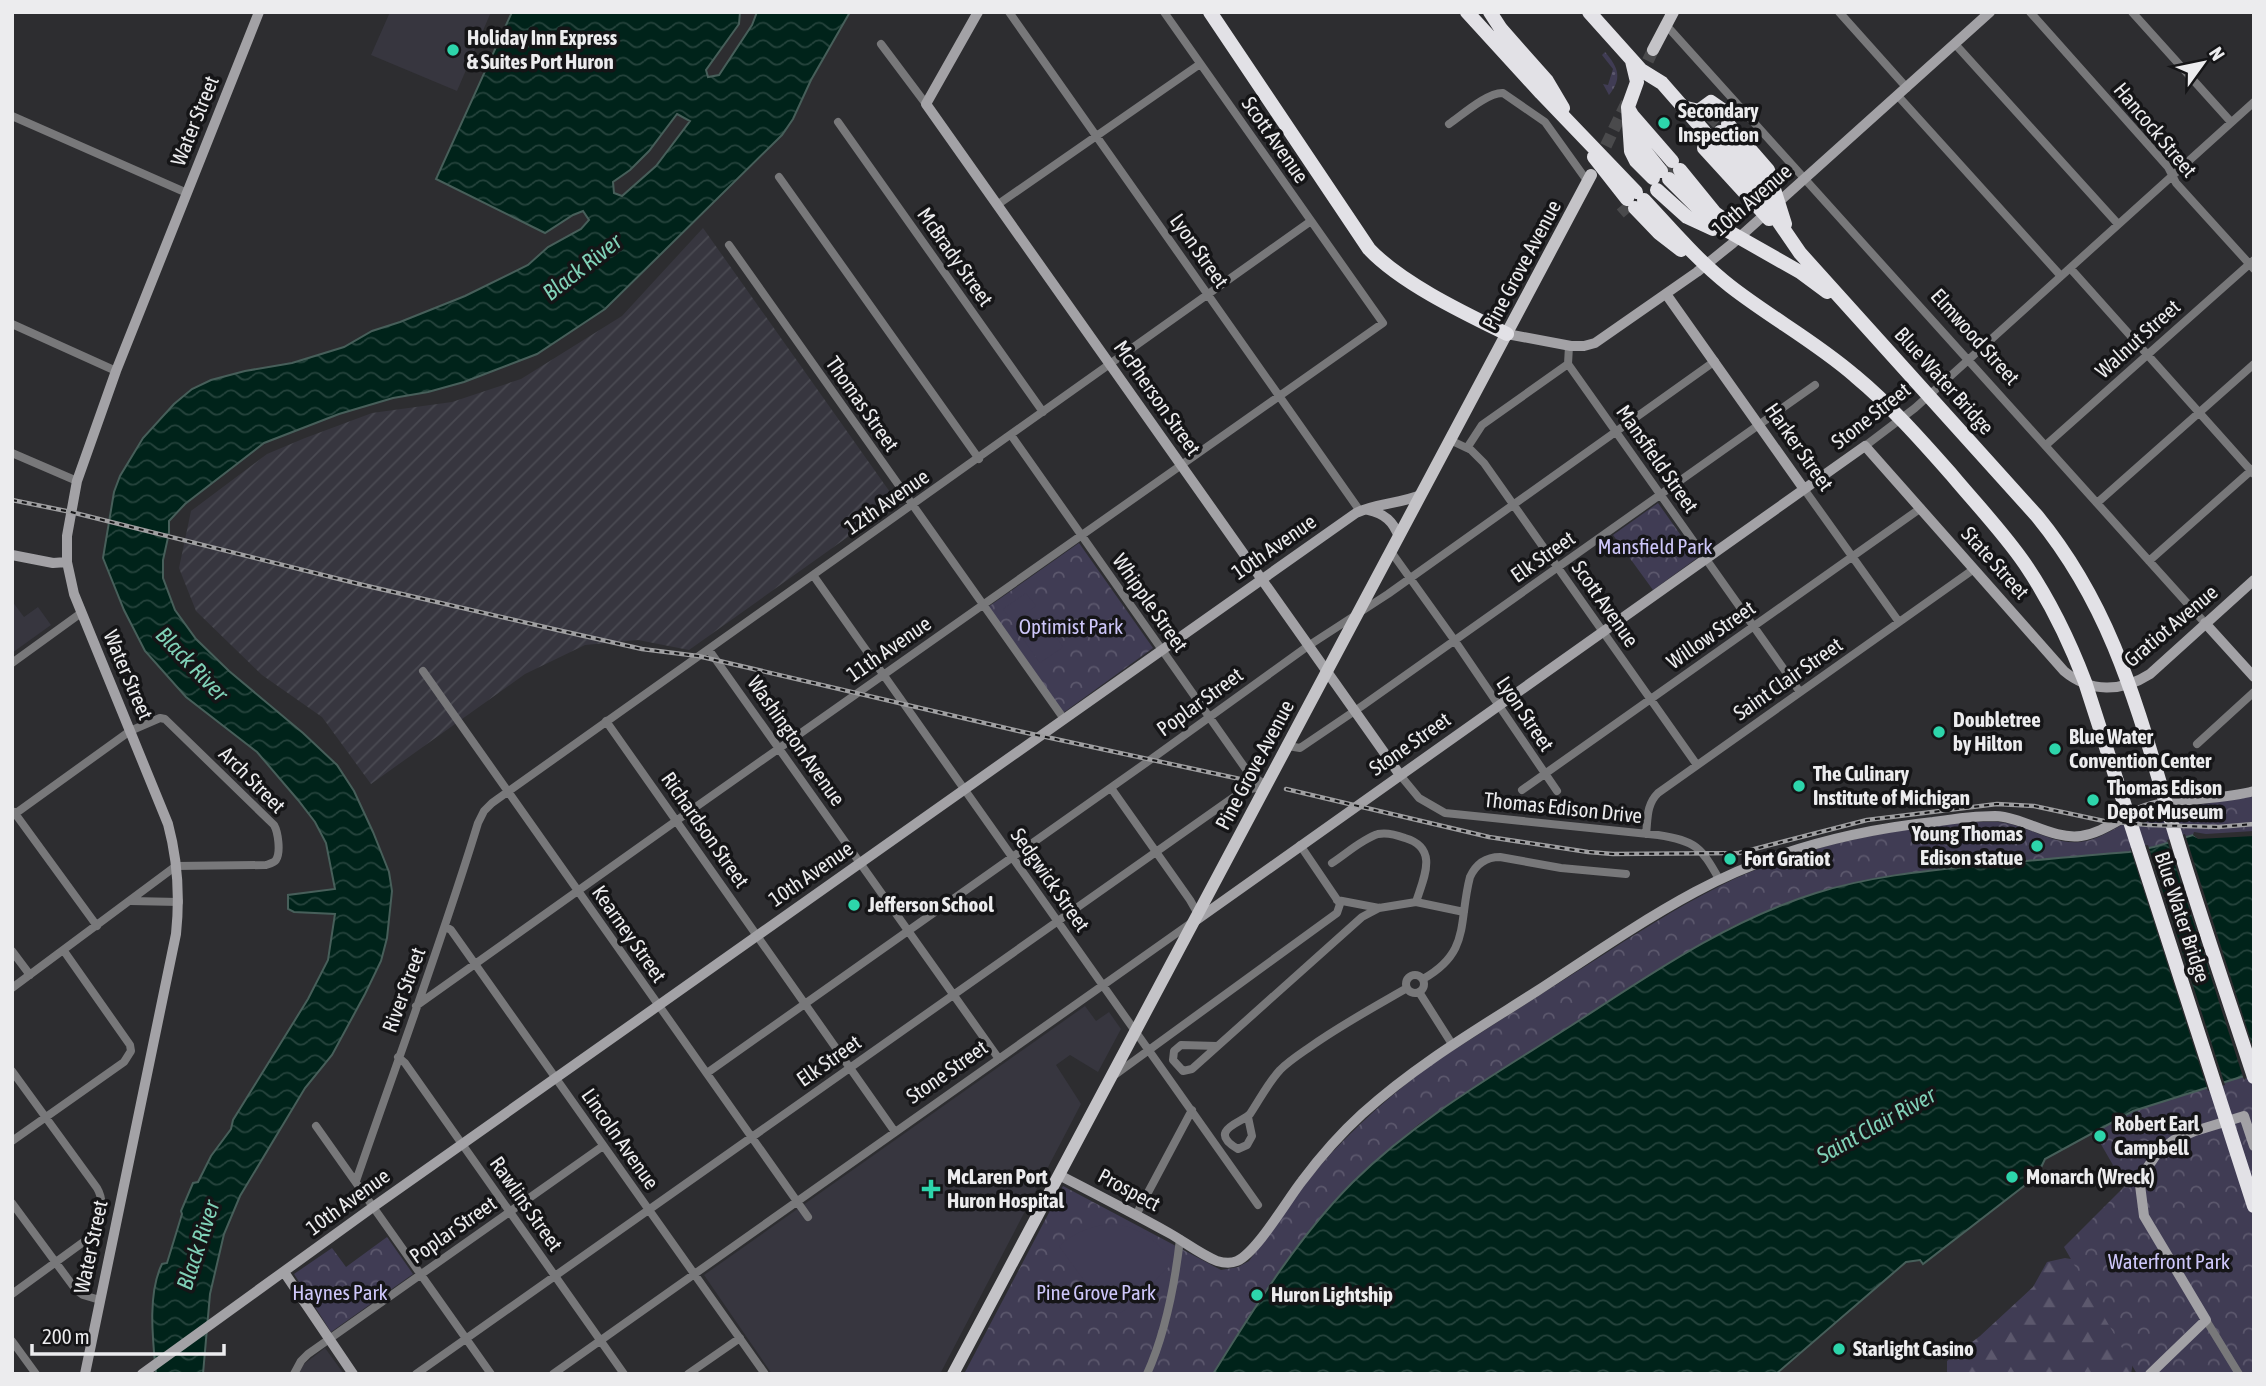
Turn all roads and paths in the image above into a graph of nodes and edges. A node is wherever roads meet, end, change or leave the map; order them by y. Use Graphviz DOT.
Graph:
graph roads {
  1 [pos="259,12"];
  2 [pos="978,12"];
  3 [pos="1009,12"];
  4 [pos="1164,12"];
  5 [pos="1210,12"];
  6 [pos="1467,12"];
  7 [pos="1490,12"];
  8 [pos="1589,12"];
  9 [pos="1673,12"];
  10 [pos="1839,12"];
  11 [pos="1990,12"];
  12 [pos="2030,12"];
  13 [pos="2132,12"];
  14 [pos="1666,25"];
  15 [pos="881,44"];
  16 [pos="1955,44"];
  17 [pos="1653,50"];
  18 [pos="1629,57"];
  19 [pos="1200,64"];
  20 [pos="1907,88"];
  21 [pos="1898,96"];
  22 [pos="2254,102"];
  23 [pos="926,104"];
  24 [pos="1629,113"];
  25 [pos="12,116"];
  26 [pos="838,122"];
  27 [pos="1704,122"];
  28 [pos="2231,122"];
  29 [pos="1449,124"];
  30 [pos="1096,135"];
  31 [pos="1583,139"];
  32 [pos="2172,176"];
  33 [pos="779,177"];
  34 [pos="1590,178"];
  35 [pos="1806,179"];
  36 [pos="1650,188"];
  37 [pos="187,193"];
  38 [pos="1768,195"];
  39 [pos="997,205"];
  40 [pos="1311,221"];
  41 [pos="1782,222"];
  42 [pos="2118,224"];
  43 [pos="1729,230"];
  44 [pos="729,245"];
  45 [pos="1694,254"];
  46 [pos="2252,264"];
  47 [pos="2070,268"];
  48 [pos="2060,275"];
  49 [pos="1728,285"];
  50 [pos="1666,294"];
  51 [pos="1208,295"];
  52 [pos="1383,323"];
  53 [pos="12,324"];
  54 [pos="1865,325"];
  55 [pos="1507,334"];
  56 [pos="1569,346"];
  57 [pos="2148,354"];
  58 [pos="1968,358"];
  59 [pos="1715,362"];
  60 [pos="1568,363"];
  61 [pos="2254,364"];
  62 [pos="1110,365"];
  63 [pos="116,370"];
  64 [pos="1815,385"];
  65 [pos="1280,395"];
  66 [pos="1043,412"];
  67 [pos="2199,413"];
  68 [pos="1760,426"];
  69 [pos="1616,431"];
  70 [pos="1011,435"];
  71 [pos="1450,440"];
  72 [pos="2046,445"];
  73 [pos="1866,446"];
  74 [pos="1467,448"];
  75 [pos="12,453"];
  76 [pos="979,459"];
  77 [pos="1180,465"];
  78 [pos="2253,471"];
  79 [pos="77,481"];
  80 [pos="1804,489"];
  81 [pos="1421,495"];
  82 [pos="1660,495"];
  83 [pos="1513,503"];
  84 [pos="2097,503"];
  85 [pos="912,506"];
  86 [pos="1921,508"];
  87 [pos="1361,510"];
  88 [pos="1081,534"];
  89 [pos="1399,537"];
  90 [pos="1392,553"];
  91 [pos="12,555"];
  92 [pos="1853,556"];
  93 [pos="1706,559"];
  94 [pos="2149,561"];
  95 [pos="67,562"];
  96 [pos="1558,568"];
  97 [pos="1974,569"];
  98 [pos="813,575"];
  99 [pos="1409,578"];
  100 [pos="1261,579"];
  101 [pos="2254,580"];
  102 [pos="982,605"];
  103 [pos="1359,612"];
  104 [pos="80,613"];
  105 [pos="1899,622"];
  106 [pos="2205,623"];
  107 [pos="1754,626"];
  108 [pos="1603,632"];
  109 [pos="1455,641"];
  110 [pos="1308,646"];
  111 [pos="709,650"];
  112 [pos="1161,650"];
  113 [pos="12,663"];
  114 [pos="423,671"];
  115 [pos="1326,671"];
  116 [pos="883,675"];
  117 [pos="2254,677"];
  118 [pos="2106,689"];
  119 [pos="1800,692"];
  120 [pos="2254,692"];
  121 [pos="1650,699"];
  122 [pos="1499,706"];
  123 [pos="1355,711"];
  124 [pos="1210,717"];
  125 [pos="1064,719"];
  126 [pos="606,721"];
  127 [pos="130,731"];
  128 [pos="2197,744"];
  129 [pos="1287,746"];
  130 [pos="779,747"];
  131 [pos="1697,765"];
  132 [pos="1400,775"];
  133 [pos="1546,775"];
  134 [pos="1266,785"];
  135 [pos="1111,788"];
  136 [pos="965,789"];
  137 [pos="1522,790"];
  138 [pos="1557,791"];
  139 [pos="2254,791"];
  140 [pos="507,792"];
  141 [pos="484,811"];
  142 [pos="13,813"];
  143 [pos="676,820"];
  144 [pos="1646,834"];
  145 [pos="1300,845"];
  146 [pos="1156,851"];
  147 [pos="1012,857"];
  148 [pos="860,862"];
  149 [pos="1332,863"];
  150 [pos="176,866"];
  151 [pos="1626,874"];
  152 [pos="1719,879"];
  153 [pos="577,891"];
  154 [pos="1337,900"];
  155 [pos="131,901"];
  156 [pos="179,902"];
  157 [pos="1416,902"];
  158 [pos="1378,908"];
  159 [pos="1464,912"];
  160 [pos="1196,918"];
  161 [pos="1057,921"];
  162 [pos="97,926"];
  163 [pos="446,927"];
  164 [pos="908,930"];
  165 [pos="758,936"];
  166 [pos="12,951"];
  167 [pos="64,951"];
  168 [pos="475,963"];
  169 [pos="30,975"];
  170 [pos="1423,979"];
  171 [pos="1102,985"];
  172 [pos="12,988"];
  173 [pos="1407,988"];
  174 [pos="1419,992"];
  175 [pos="953,994"];
  176 [pos="806,1003"];
  177 [pos="416,1006"];
  178 [pos="658,1006"];
  179 [pos="1135,1031"];
  180 [pos="1452,1044"];
  181 [pos="1217,1046"];
  182 [pos="1150,1049"];
  183 [pos="398,1057"];
  184 [pos="999,1059"];
  185 [pos="851,1068"];
  186 [pos="12,1071"];
  187 [pos="707,1073"];
  188 [pos="2254,1077"];
  189 [pos="1111,1078"];
  190 [pos="555,1079"];
  191 [pos="1192,1110"];
  192 [pos="2249,1114"];
  193 [pos="46,1116"];
  194 [pos="1248,1117"];
  195 [pos="316,1126"];
  196 [pos="895,1132"];
  197 [pos="751,1137"];
  198 [pos="12,1141"];
  199 [pos="463,1144"];
  200 [pos="603,1146"];
  201 [pos="2254,1146"];
  202 [pos="1059,1175"];
  203 [pos="356,1181"];
  204 [pos="796,1202"];
  205 [pos="12,1203"];
  206 [pos="1258,1205"];
  207 [pos="2254,1206"];
  208 [pos="373,1207"];
  209 [pos="649,1210"];
  210 [pos="510,1212"];
  211 [pos="1136,1215"];
  212 [pos="808,1217"];
  213 [pos="1180,1239"];
  214 [pos="56,1262"];
  215 [pos="284,1272"];
  216 [pos="420,1274"];
  217 [pos="694,1274"];
  218 [pos="555,1275"];
  219 [pos="12,1294"];
  220 [pos="100,1300"];
  221 [pos="2206,1320"];
  222 [pos="466,1338"];
  223 [pos="740,1338"];
  224 [pos="329,1339"];
  225 [pos="601,1340"];
  226 [pos="12,1341"];
  227 [pos="86,1372"];
  228 [pos="143,1373"];
  229 [pos="36,1374"];
  230 [pos="293,1374"];
  231 [pos="353,1374"];
  232 [pos="416,1374"];
  233 [pos="491,1374"];
  234 [pos="553,1374"];
  235 [pos="624,1374"];
  236 [pos="688,1374"];
  237 [pos="765,1374"];
  238 [pos="953,1374"];
  239 [pos="1147,1374"];
  240 [pos="2150,1374"];
  241 [pos="2239,1374"];
  1 -- 37 [label="street, Water Street"];
  2 -- 23 [label="street"];
  3 -- 30 [label="street, Lyon Street"];
  4 -- 19 [label="street, Scott Avenue"];
  5 -- 55 [label="highway"];
  6 -- 31 [label="highway"];
  7 -- 31 [label="highway"];
  8 -- 18 [label="highway"];
  9 -- 14 [label="main road"];
  10 -- 20 [label="street"];
  11 -- 16 [label="street, 10th Avenue"];
  12 -- 32 [label="street, Hancock Street"];
  13 -- 28 [label="street"];
  14 -- 17 [label="main road"];
  14 -- 35 [label="street, Elmwood Street"];
  15 -- 23 [label="street, McPherson Street"];
  16 -- 20 [label="street, 10th Avenue"];
  16 -- 42 [label="street"];
  18 -- 24 [label="highway"];
  18 -- 27 [label="highway"];
  19 -- 30 [label="street"];
  19 -- 40 [label="street, Scott Avenue"];
  20 -- 21 [label="street, 10th Avenue"];
  21 -- 35 [label="street, 10th Avenue"];
  21 -- 48 [label="street"];
  22 -- 28 [label="street, Stone Street"];
  23 -- 39 [label="street, McPherson Street"];
  24 -- 36 [label="highway"];
  24 -- 36 [label="highway"];
  25 -- 37 [label="street"];
  26 -- 66 [label="street, McBrady Street"];
  27 -- 38 [label="highway"];
  27 -- 38 [label="highway"];
  28 -- 32 [label="street, Stone Street"];
  29 -- 34 [label="street"];
  30 -- 39 [label="street"];
  30 -- 51 [label="street, Lyon Street"];
  31 -- 36 [label="highway"];
  31 -- 36 [label="highway"];
  32 -- 42 [label="street, Stone Street"];
  32 -- 46 [label="street, Hancock Street"];
  33 -- 76 [label="street"];
  34 -- 55 [label="main road, Pine Grove Avenue"];
  35 -- 50 [label="street, 10th Avenue"];
  35 -- 58 [label="street, Elmwood Street"];
  36 -- 43 [label="highway"];
  36 -- 43 [label="highway"];
  36 -- 45 [label="highway"];
  36 -- 45 [label="highway"];
  37 -- 63 [label="street, Water Street"];
  38 -- 41 [label="highway"];
  38 -- 41 [label="highway"];
  39 -- 62 [label="street, McPherson Street"];
  40 -- 51 [label="street, 12th Avenue"];
  40 -- 52 [label="street, Scott Avenue"];
  41 -- 54 [label="highway"];
  42 -- 47 [label="street, Stone Street"];
  43 -- 54 [label="highway"];
  44 -- 85 [label="street, Thomas Street"];
  45 -- 49 [label="highway"];
  45 -- 49 [label="highway"];
  46 -- 57 [label="street, Walnut Street"];
  47 -- 48 [label="street, Stone Street"];
  47 -- 57 [label="street"];
  48 -- 58 [label="street, Stone Street"];
  49 -- 207 [label="highway, Blue Water Bridge"];
  50 -- 56 [label="street, 10th Avenue"];
  50 -- 59 [label="street, Harker Street"];
  51 -- 62 [label="street, 12th Avenue"];
  51 -- 65 [label="street, Lyon Street"];
  52 -- 65 [label="street, 11th Avenue"];
  53 -- 63 [label="street"];
  54 -- 188 [label="highway, Blue Water Bridge"];
  55 -- 56 [label="street, 10th Avenue"];
  55 -- 71 [label="main road, Pine Grove Avenue"];
  56 -- 60 [label="street"];
  57 -- 67 [label="street"];
  57 -- 72 [label="street, Walnut Street"];
  58 -- 72 [label="street, Elmwood Street"];
  58 -- 73 [label="street, Stone Street"];
  59 -- 68 [label="street, Harker Street"];
  59 -- 69 [label="street, Poplar Street"];
  60 -- 69 [label="street, Mansfield Street"];
  60 -- 74 [label="street"];
  61 -- 67 [label="street"];
  62 -- 66 [label="street, 12th Avenue"];
  62 -- 77 [label="street, McPherson Street"];
  63 -- 79 [label="street, Water Street"];
  64 -- 68 [label="street, Elk Street"];
  65 -- 77 [label="street, 11th Avenue"];
  65 -- 87 [label="street, Lyon Street"];
  66 -- 70 [label="street, 12th Avenue"];
  67 -- 78 [label="street"];
  67 -- 84 [label="street"];
  68 -- 80 [label="street, Harker Street"];
  68 -- 82 [label="street, Elk Street"];
  69 -- 82 [label="street, Mansfield Street"];
  69 -- 83 [label="street, Poplar Street"];
  70 -- 76 [label="street, 12th Avenue"];
  70 -- 88 [label="street, Whipple Street"];
  71 -- 74 [label="street, Scott Avenue"];
  71 -- 81 [label="main road, Pine Grove Avenue"];
  72 -- 84 [label="street, Elmwood Street"];
  73 -- 80 [label="street, Stone Street"];
  73 -- 86 [label="street, State Street"];
  74 -- 83 [label="street, Scott Avenue"];
  75 -- 79 [label="street"];
  76 -- 85 [label="street, 12th Avenue"];
  77 -- 88 [label="street, 11th Avenue"];
  77 -- 100 [label="street, McPherson Street"];
  78 -- 94 [label="street"];
  79 -- 95 [label="street, Water Street"];
  80 -- 92 [label="street, Harker Street"];
  80 -- 93 [label="street, Stone Street"];
  81 -- 87 [label="street, 10th Avenue"];
  81 -- 89 [label="main road, Pine Grove Avenue"];
  82 -- 93 [label="street, Mansfield Street"];
  82 -- 96 [label="street, Elk Street"];
  83 -- 96 [label="street, Scott Avenue"];
  83 -- 99 [label="street, Poplar Street"];
  84 -- 94 [label="street, Elmwood Street"];
  85 -- 98 [label="street, 12th Avenue"];
  85 -- 102 [label="street, Thomas Street"];
  86 -- 92 [label="street, Willow Street"];
  86 -- 97 [label="street, State Street"];
  87 -- 89 [label="street"];
  87 -- 100 [label="street, 10th Avenue"];
  88 -- 102 [label="street, 11th Avenue"];
  88 -- 112 [label="street, Whipple Street"];
  89 -- 90 [label="main road, Pine Grove Avenue"];
  90 -- 99 [label="street, Lyon Street"];
  90 -- 103 [label="main road, Pine Grove Avenue"];
  91 -- 95 [label="street"];
  92 -- 105 [label="street, Harker Street"];
  92 -- 107 [label="street, Willow Street"];
  93 -- 107 [label="street, Mansfield Street"];
  93 -- 108 [label="street, Stone Street"];
  94 -- 106 [label="street, Elmwood Street"];
  95 -- 104 [label="street, Water Street"];
  96 -- 108 [label="street, Scott Avenue"];
  96 -- 109 [label="street, Elk Street"];
  97 -- 105 [label="street, Saint Clair Street"];
  97 -- 118 [label="street, State Street"];
  98 -- 111 [label="street, 12th Avenue"];
  98 -- 116 [label="street, Sedgwick Street"];
  99 -- 103 [label="street, Poplar Street"];
  99 -- 109 [label="street, Lyon Street"];
  100 -- 110 [label="street, McPherson Street"];
  100 -- 112 [label="street, 10th Avenue"];
  101 -- 106 [label="street, Gratiot Avenue"];
  102 -- 116 [label="street, 11th Avenue"];
  102 -- 125 [label="street, Thomas Street"];
  103 -- 110 [label="street, Poplar Street"];
  103 -- 115 [label="main road, Pine Grove Avenue"];
  104 -- 113 [label="street"];
  104 -- 127 [label="street, Water Street"];
  105 -- 119 [label="street, Saint Clair Street"];
  106 -- 117 [label="street, Elmwood Street"];
  106 -- 118 [label="street, Gratiot Avenue"];
  107 -- 119 [label="street, Mansfield Street"];
  107 -- 121 [label="street, Willow Street"];
  108 -- 121 [label="street, Scott Avenue"];
  108 -- 122 [label="street, Stone Street"];
  109 -- 122 [label="street, Lyon Street"];
  109 -- 123 [label="street, Elk Street"];
  110 -- 115 [label="street, McPherson Street"];
  110 -- 124 [label="street, Poplar Street"];
  111 -- 126 [label="street, 12th Avenue"];
  111 -- 130 [label="street, Washington Avenue"];
  112 -- 124 [label="street, Whipple Street"];
  112 -- 125 [label="street, 10th Avenue"];
  114 -- 140 [label="street, Kearney Street"];
  115 -- 123 [label="street, McPherson Street"];
  115 -- 129 [label="main road, Pine Grove Avenue"];
  116 -- 130 [label="street, 11th Avenue"];
  116 -- 136 [label="street, Sedgwick Street"];
  119 -- 131 [label="street, Saint Clair Street"];
  120 -- 128 [label="street"];
  121 -- 131 [label="street, Scott Avenue"];
  121 -- 133 [label="street, Willow Street"];
  122 -- 132 [label="street, Stone Street"];
  122 -- 133 [label="street, Lyon Street"];
  123 -- 129 [label="street, Elk Street"];
  123 -- 132 [label="street, McPherson Street"];
  124 -- 134 [label="street, Whipple Street"];
  124 -- 135 [label="street, Poplar Street"];
  125 -- 136 [label="street, 10th Avenue"];
  126 -- 140 [label="street, 12th Avenue"];
  126 -- 143 [label="street, Richardson Street"];
  127 -- 142 [label="street"];
  127 -- 150 [label="street, Water Street"];
  127 -- 150 [label="street, Arch Street"];
  129 -- 134 [label="main road, Pine Grove Avenue"];
  130 -- 143 [label="street, 11th Avenue"];
  130 -- 148 [label="street, Washington Avenue"];
  131 -- 144 [label="street, Saint Clair Street"];
  132 -- 144 [label="street, Thomas Edison Drive"];
  132 -- 145 [label="street, Stone Street"];
  133 -- 137 [label="street, Willow Street"];
  133 -- 138 [label="street, Lyon Street"];
  134 -- 146 [label="street, Elk Street"];
  134 -- 160 [label="main road, Pine Grove Avenue"];
  135 -- 146 [label="street"];
  135 -- 147 [label="street, Poplar Street"];
  136 -- 147 [label="street, Sedgwick Street"];
  136 -- 148 [label="street, 10th Avenue"];
  139 -- 152 [label="street"];
  140 -- 141 [label="street, 12th Avenue"];
  140 -- 153 [label="street, Kearney Street"];
  141 -- 163 [label="street, River Street"];
  142 -- 162 [label="street"];
  143 -- 153 [label="street, 11th Avenue"];
  143 -- 165 [label="street, Richardson Street"];
  144 -- 152 [label="street, Thomas Edison Drive"];
  145 -- 154 [label="street"];
  145 -- 160 [label="street, Stone Street"];
  146 -- 160 [label="street"];
  146 -- 161 [label="street, Elk Street"];
  147 -- 161 [label="street, Sedgwick Street"];
  147 -- 164 [label="street, Poplar Street"];
  148 -- 164 [label="street, Washington Avenue"];
  148 -- 165 [label="street, 10th Avenue"];
  149 -- 157 [label="street"];
  150 -- 155 [label="street"];
  150 -- 156 [label="street, Water Street"];
  151 -- 159 [label="street"];
  152 -- 180 [label="street"];
  153 -- 168 [label="street, 11th Avenue"];
  153 -- 178 [label="street, Kearney Street"];
  154 -- 158 [label="street"];
  154 -- 182 [label="street"];
  155 -- 156 [label="street"];
  155 -- 162 [label="street"];
  156 -- 220 [label="street, Water Street"];
  157 -- 158 [label="street"];
  157 -- 159 [label="street"];
  158 -- 181 [label="street"];
  159 -- 170 [label="street"];
  160 -- 171 [label="street, Stone Street"];
  160 -- 179 [label="main road, Pine Grove Avenue"];
  161 -- 171 [label="street, Sedgwick Street"];
  161 -- 175 [label="street, Elk Street"];
  162 -- 167 [label="street"];
  163 -- 168 [label="street, Lincoln Avenue"];
  163 -- 177 [label="street, River Street"];
  164 -- 175 [label="street, Washington Avenue"];
  164 -- 176 [label="street, Poplar Street"];
  165 -- 176 [label="street, Richardson Street"];
  165 -- 178 [label="street, 10th Avenue"];
  166 -- 169 [label="street"];
  167 -- 169 [label="street"];
  167 -- 193 [label="street"];
  168 -- 177 [label="street, 11th Avenue"];
  168 -- 190 [label="street, Lincoln Avenue"];
  169 -- 172 [label="street"];
  170 -- 173 [label="street"];
  170 -- 174 [label="street"];
  171 -- 179 [label="street, Sedgwick Street"];
  171 -- 184 [label="street, Stone Street"];
  173 -- 174 [label="street"];
  173 -- 194 [label="street"];
  174 -- 180 [label="street"];
  175 -- 184 [label="street, Washington Avenue"];
  175 -- 185 [label="street, Elk Street"];
  176 -- 185 [label="street, Richardson Street"];
  176 -- 187 [label="street, Poplar Street"];
  177 -- 183 [label="street, River Street"];
  178 -- 187 [label="street, Kearney Street"];
  178 -- 190 [label="street, 10th Avenue"];
  179 -- 182 [label="street, Sedgwick Street"];
  179 -- 189 [label="main road, Pine Grove Avenue"];
  180 -- 213 [label="street, Prospect"];
  181 -- 181 [label="street"];
  182 -- 189 [label="street"];
  182 -- 191 [label="street, Sedgwick Street"];
  183 -- 199 [label="street, Rawlins Street"];
  183 -- 203 [label="street, River Street"];
  184 -- 196 [label="street, Stone Street"];
  185 -- 196 [label="street, Richardson Street"];
  185 -- 197 [label="street, Elk Street"];
  186 -- 193 [label="street"];
  187 -- 197 [label="street, Kearney Street"];
  189 -- 202 [label="main road, Pine Grove Avenue"];
  190 -- 199 [label="street, 10th Avenue"];
  190 -- 200 [label="street, Lincoln Avenue"];
  191 -- 206 [label="street, Sedgwick Street"];
  191 -- 211 [label="street"];
  192 -- 201 [label="street"];
  192 -- 221 [label="street"];
  193 -- 198 [label="street"];
  193 -- 214 [label="street"];
  195 -- 203 [label="street"];
  196 -- 204 [label="street, Stone Street"];
  197 -- 204 [label="street, Kearney Street"];
  197 -- 209 [label="street, Elk Street"];
  199 -- 208 [label="street, 10th Avenue"];
  199 -- 210 [label="street, Rawlins Street"];
  200 -- 209 [label="street, Lincoln Avenue"];
  200 -- 210 [label="street, Poplar Street"];
  202 -- 211 [label="street, Prospect"];
  202 -- 238 [label="main road, Pine Grove Avenue"];
  203 -- 208 [label="street"];
  204 -- 212 [label="street, Kearney Street"];
  204 -- 217 [label="street, Stone Street"];
  205 -- 214 [label="street"];
  208 -- 215 [label="street, 10th Avenue"];
  208 -- 216 [label="street"];
  209 -- 217 [label="street, Lincoln Avenue"];
  209 -- 218 [label="street, Elk Street"];
  210 -- 216 [label="street, Poplar Street"];
  210 -- 218 [label="street, Rawlins Street"];
  211 -- 213 [label="street, Prospect"];
  213 -- 239 [label="street"];
  214 -- 219 [label="street"];
  214 -- 220 [label="street"];
  215 -- 224 [label="street"];
  215 -- 228 [label="street, 10th Avenue"];
  216 -- 222 [label="street"];
  216 -- 224 [label="street, Poplar Street"];
  217 -- 223 [label="street, Lincoln Avenue"];
  217 -- 225 [label="street, Stone Street"];
  218 -- 222 [label="street, Elk Street"];
  218 -- 225 [label="street, Rawlins Street"];
  220 -- 227 [label="street, Water Street"];
  221 -- 240 [label="street"];
  221 -- 241 [label="street"];
  222 -- 232 [label="street, Elk Street"];
  222 -- 233 [label="street"];
  223 -- 236 [label="street"];
  223 -- 237 [label="street, Lincoln Avenue"];
  224 -- 230 [label="street, Poplar Street"];
  224 -- 231 [label="street"];
  225 -- 234 [label="street, Stone Street"];
  225 -- 235 [label="street, Rawlins Street"];
  226 -- 229 [label="street"];
}
